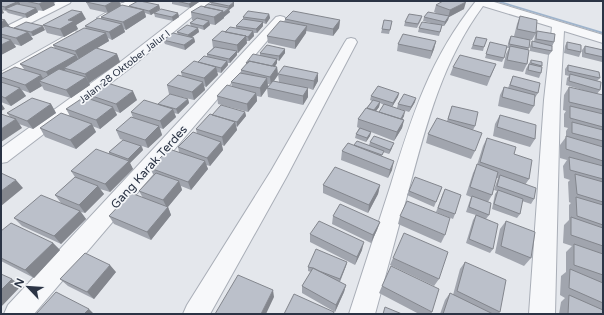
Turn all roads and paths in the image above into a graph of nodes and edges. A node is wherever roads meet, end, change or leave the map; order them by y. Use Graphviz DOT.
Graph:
graph roads {
  1 [pos="66,1"];
  2 [pos="132,1"];
  3 [pos="206,1"];
  4 [pos="280,19"];
  5 [pos="558,25"];
  6 [pos="1,34"];
  7 [pos="603,39"];
  8 [pos="351,42"];
  9 [pos="1,78"];
  10 [pos="1,157"];
  11 [pos="18,314"];
  12 [pos="196,314"];
  13 [pos="362,314"];
  14 [pos="542,314"];
  1 -- 6 [label="street"];
  2 -- 9 [label="street"];
  3 -- 10 [label="street, Jalan 28 Oktober Jalur I"];
  4 -- 11 [label="street, Gang Karak Terdes"];
  5 -- 7 [label="street"];
  5 -- 13 [label="street"];
  5 -- 14 [label="street"];
  8 -- 12 [label="street"];
}
